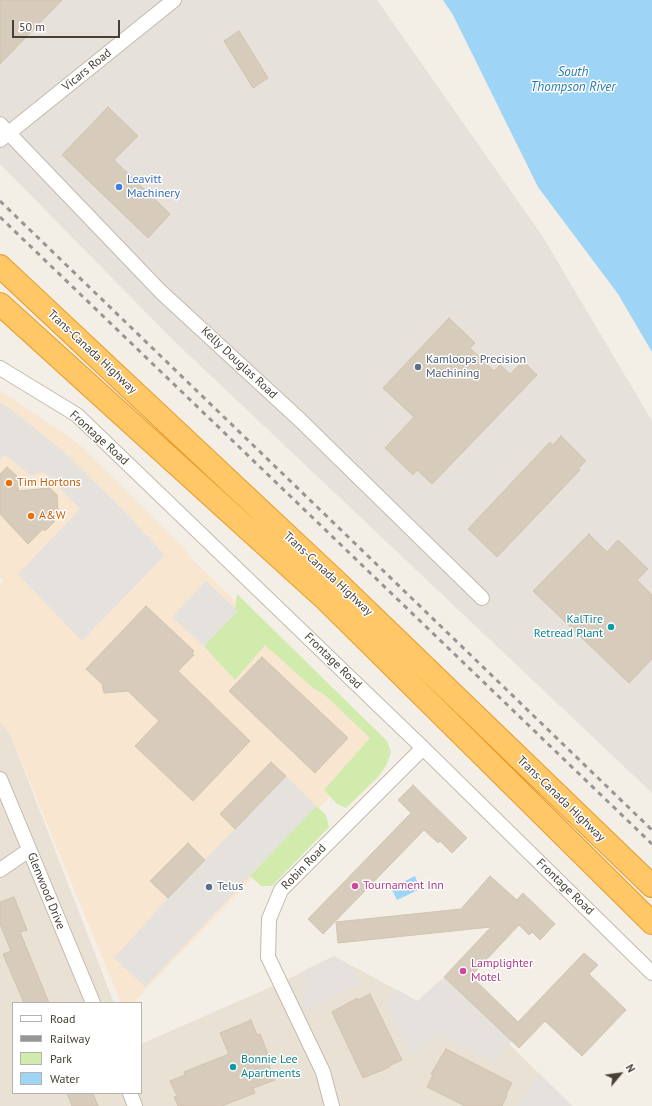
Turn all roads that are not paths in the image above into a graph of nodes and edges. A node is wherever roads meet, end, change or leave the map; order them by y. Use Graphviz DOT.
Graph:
graph roads {
  1 [pos="174,0"];
  2 [pos="3,132"];
  3 [pos="0,253"];
  4 [pos="0,266"];
  5 [pos="17,281"];
  6 [pos="0,304"];
  7 [pos="0,368"];
  8 [pos="482,598"];
  9 [pos="423,748"];
  10 [pos="0,778"];
  11 [pos="29,850"];
  12 [pos="0,870"];
  13 [pos="652,886"];
  14 [pos="652,923"];
  15 [pos="652,973"];
  16 [pos="93,1002"];
  17 [pos="130,1094"];
  18 [pos="135,1106"];
  19 [pos="332,1106"];
  1 -- 2 [label="street, Vicars Road"];
  2 -- 8 [label="street, Kelly Douglas Road"];
  3 -- 5 [label="highway"];
  4 -- 5 [label="highway, Trans-Canada Highway"];
  5 -- 13 [label="highway, Trans-Canada Highway"];
  6 -- 14 [label="highway, Trans-Canada Highway"];
  7 -- 9 [label="street, Frontage Road"];
  9 -- 15 [label="street, Frontage Road"];
  9 -- 19 [label="street, Robin Road"];
  10 -- 11 [label="street, Glenwood Drive"];
  11 -- 12 [label="street"];
  11 -- 16 [label="street, Glenwood Drive"];
  17 -- 18 [label="street"];
}
